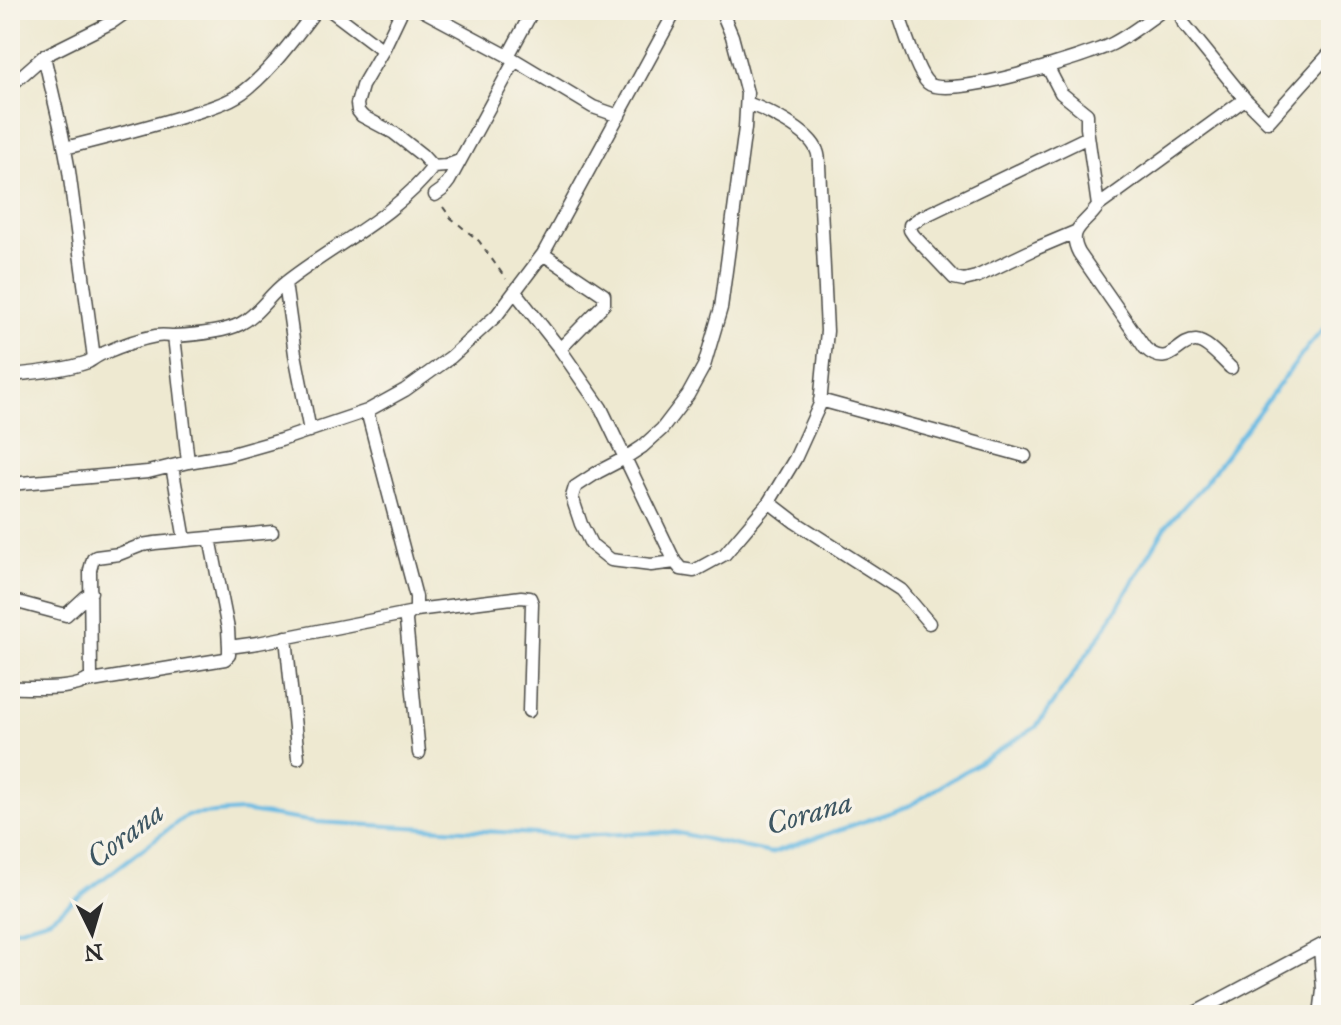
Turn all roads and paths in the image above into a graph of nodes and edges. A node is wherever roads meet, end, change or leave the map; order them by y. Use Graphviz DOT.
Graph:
graph roads {
  1 [pos="129,10"];
  2 [pos="316,10"];
  3 [pos="330,10"];
  4 [pos="402,10"];
  5 [pos="422,10"];
  6 [pos="533,10"];
  7 [pos="676,10"];
  8 [pos="721,10"];
  9 [pos="897,10"];
  10 [pos="1163,10"];
  11 [pos="1179,10"];
  12 [pos="383,50"];
  13 [pos="1331,52"];
  14 [pos="44,56"];
  15 [pos="512,58"];
  16 [pos="1047,66"];
  17 [pos="11,83"];
  18 [pos="1245,99"];
  19 [pos="747,103"];
  20 [pos="619,116"];
  21 [pos="1088,137"];
  22 [pos="65,148"];
  23 [pos="459,161"];
  24 [pos="433,167"];
  25 [pos="435,195"];
  26 [pos="1098,206"];
  27 [pos="1075,232"];
  28 [pos="543,254"];
  29 [pos="285,283"];
  30 [pos="515,292"];
  31 [pos="174,336"];
  32 [pos="560,349"];
  33 [pos="94,358"];
  34 [pos="1231,368"];
  35 [pos="10,375"];
  36 [pos="820,400"];
  37 [pos="367,411"];
  38 [pos="310,431"];
  39 [pos="1025,456"];
  40 [pos="625,458"];
  41 [pos="188,462"];
  42 [pos="172,466"];
  43 [pos="10,484"];
  44 [pos="769,502"];
  45 [pos="272,532"];
  46 [pos="210,538"];
  47 [pos="185,540"];
  48 [pos="675,562"];
  49 [pos="91,592"];
  50 [pos="10,600"];
  51 [pos="413,612"];
  52 [pos="929,623"];
  53 [pos="286,637"];
  54 [pos="229,647"];
  55 [pos="86,682"];
  56 [pos="10,688"];
  57 [pos="529,711"];
  58 [pos="419,753"];
  59 [pos="298,758"];
  60 [pos="1325,944"];
  61 [pos="1191,1015"];
  62 [pos="1320,1015"];
  1 -- 14 [label="street"];
  2 -- 22 [label="street"];
  3 -- 12 [label="street"];
  4 -- 12 [label="street"];
  5 -- 15 [label="street"];
  6 -- 15 [label="street"];
  7 -- 20 [label="street"];
  8 -- 19 [label="street"];
  9 -- 16 [label="street"];
  10 -- 16 [label="street"];
  11 -- 18 [label="street"];
  12 -- 24 [label="street"];
  13 -- 18 [label="street"];
  14 -- 17 [label="street"];
  14 -- 22 [label="street"];
  15 -- 20 [label="street"];
  15 -- 23 [label="street"];
  16 -- 21 [label="street"];
  18 -- 26 [label="street"];
  19 -- 36 [label="street"];
  19 -- 40 [label="street"];
  20 -- 28 [label="street"];
  21 -- 26 [label="street"];
  21 -- 27 [label="street"];
  22 -- 33 [label="street"];
  23 -- 24 [label="street"];
  23 -- 25 [label="street"];
  24 -- 29 [label="street"];
  25 -- 30 [label="path"];
  26 -- 27 [label="street"];
  27 -- 34 [label="street"];
  28 -- 30 [label="street"];
  28 -- 32 [label="street"];
  29 -- 31 [label="street"];
  29 -- 38 [label="street"];
  30 -- 32 [label="street"];
  30 -- 37 [label="street"];
  31 -- 33 [label="street"];
  31 -- 41 [label="street"];
  32 -- 40 [label="street"];
  33 -- 35 [label="street"];
  36 -- 39 [label="street"];
  36 -- 44 [label="street"];
  37 -- 38 [label="street"];
  37 -- 51 [label="street"];
  38 -- 41 [label="street"];
  40 -- 48 [label="street"];
  40 -- 48 [label="street"];
  41 -- 42 [label="street"];
  42 -- 43 [label="street"];
  42 -- 47 [label="street"];
  44 -- 48 [label="street"];
  44 -- 52 [label="street"];
  45 -- 46 [label="street"];
  46 -- 47 [label="street"];
  46 -- 54 [label="street"];
  47 -- 49 [label="street"];
  49 -- 50 [label="street"];
  49 -- 55 [label="street"];
  51 -- 53 [label="street"];
  51 -- 57 [label="street"];
  51 -- 58 [label="street"];
  53 -- 54 [label="street"];
  53 -- 59 [label="street"];
  54 -- 55 [label="street"];
  55 -- 56 [label="street"];
  60 -- 61 [label="street"];
  60 -- 62 [label="street"];
}
